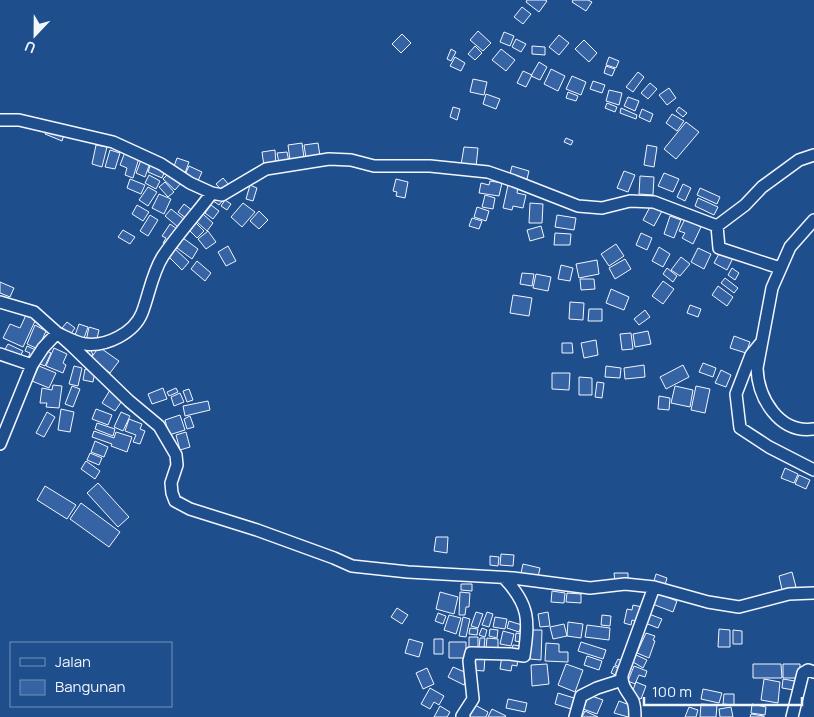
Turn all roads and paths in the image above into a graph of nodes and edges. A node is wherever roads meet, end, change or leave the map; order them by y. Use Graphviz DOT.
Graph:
graph roads {
  1 [pos="0,120"];
  2 [pos="814,155"];
  3 [pos="212,193"];
  4 [pos="814,220"];
  5 [pos="717,226"];
  6 [pos="780,268"];
  7 [pos="0,302"];
  8 [pos="57,332"];
  9 [pos="761,343"];
  10 [pos="0,354"];
  11 [pos="32,365"];
  12 [pos="814,429"];
  13 [pos="0,444"];
  14 [pos="814,470"];
  15 [pos="504,578"];
  16 [pos="654,587"];
  17 [pos="814,593"];
  18 [pos="814,672"];
  19 [pos="622,680"];
  20 [pos="464,717"];
  21 [pos="575,717"];
  22 [pos="635,717"];
  23 [pos="792,717"];
  1 -- 3 [label="street"];
  2 -- 5 [label="street"];
  3 -- 5 [label="street"];
  3 -- 8 [label="street"];
  4 -- 6 [label="street"];
  5 -- 6 [label="street"];
  6 -- 9 [label="street"];
  7 -- 8 [label="street"];
  8 -- 11 [label="street"];
  8 -- 15 [label="street"];
  9 -- 12 [label="street"];
  9 -- 14 [label="street"];
  10 -- 11 [label="street"];
  11 -- 13 [label="street"];
  15 -- 16 [label="street"];
  15 -- 20 [label="street"];
  16 -- 17 [label="street"];
  16 -- 19 [label="street"];
  18 -- 23 [label="street"];
  19 -- 21 [label="street"];
  19 -- 22 [label="street"];
}
